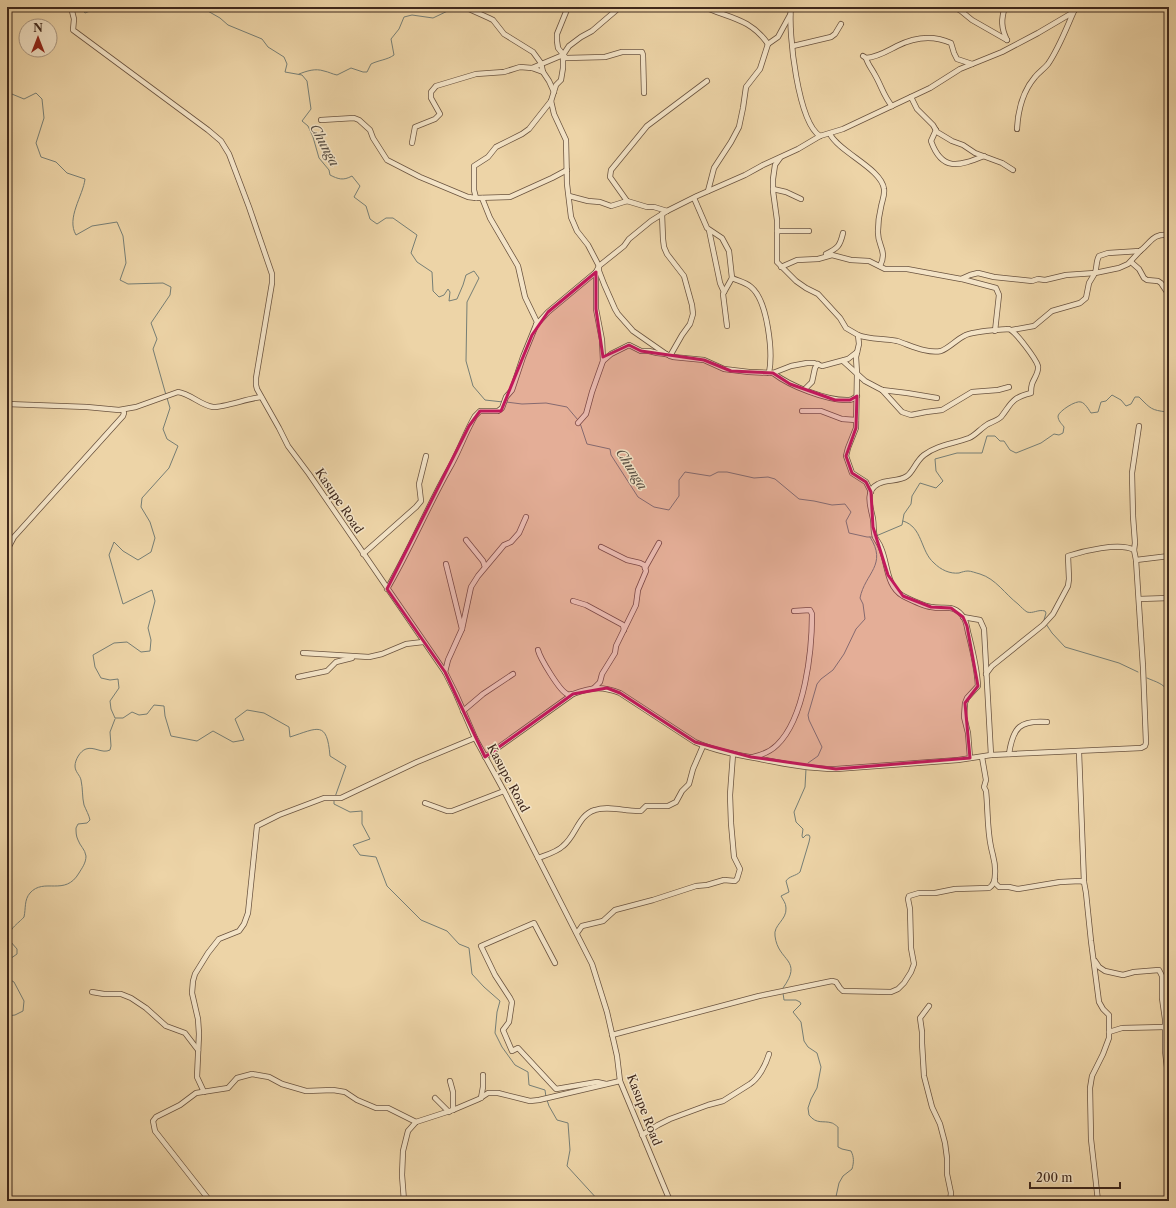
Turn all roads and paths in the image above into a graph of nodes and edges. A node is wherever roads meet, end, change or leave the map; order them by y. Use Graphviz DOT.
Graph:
graph roads {
  1 [pos="71,7"];
  2 [pos="458,7"];
  3 [pos="568,7"];
  4 [pos="620,7"];
  5 [pos="704,7"];
  6 [pos="791,7"];
  7 [pos="954,7"];
  8 [pos="1005,7"];
  9 [pos="1078,7"];
  10 [pos="1074,11"];
  11 [pos="790,14"];
  12 [pos="841,24"];
  13 [pos="1007,40"];
  14 [pos="768,44"];
  15 [pos="793,46"];
  16 [pos="1012,47"];
  17 [pos="563,55"];
  18 [pos="541,64"];
  19 [pos="972,64"];
  20 [pos="532,68"];
  21 [pos="543,72"];
  22 [pos="707,81"];
  23 [pos="554,92"];
  24 [pos="644,93"];
  25 [pos="911,98"];
  26 [pos="551,101"];
  27 [pos="892,106"];
  28 [pos="321,120"];
  29 [pos="1017,129"];
  30 [pos="936,130"];
  31 [pos="830,134"];
  32 [pos="820,136"];
  33 [pos="412,143"];
  34 [pos="984,156"];
  35 [pos="780,158"];
  36 [pos="567,170"];
  37 [pos="1013,170"];
  38 [pos="773,189"];
  39 [pos="708,190"];
  40 [pos="569,196"];
  41 [pos="476,198"];
  42 [pos="482,198"];
  43 [pos="694,198"];
  44 [pos="801,200"];
  45 [pos="627,201"];
  46 [pos="667,211"];
  47 [pos="662,214"];
  48 [pos="709,230"];
  49 [pos="777,231"];
  50 [pos="809,231"];
  51 [pos="843,233"];
  52 [pos="1169,235"];
  53 [pos="1140,251"];
  54 [pos="818,259"];
  55 [pos="1131,262"];
  56 [pos="599,266"];
  57 [pos="880,266"];
  58 [pos="781,267"];
  59 [pos="596,272"];
  60 [pos="1095,273"];
  61 [pos="732,278"];
  62 [pos="962,279"];
  63 [pos="724,292"];
  64 [pos="1169,296"];
  65 [pos="536,325"];
  66 [pos="728,326"];
  67 [pos="995,330"];
  68 [pos="1012,330"];
  69 [pos="858,335"];
  70 [pos="857,352"];
  71 [pos="668,355"];
  72 [pos="603,361"];
  73 [pos="843,361"];
  74 [pos="818,364"];
  75 [pos="771,373"];
  76 [pos="857,374"];
  77 [pos="1009,387"];
  78 [pos="805,389"];
  79 [pos="882,390"];
  80 [pos="857,396"];
  81 [pos="261,397"];
  82 [pos="937,398"];
  83 [pos="7,404"];
  84 [pos="123,410"];
  85 [pos="802,411"];
  86 [pos="856,420"];
  87 [pos="579,421"];
  88 [pos="1139,426"];
  89 [pos="426,456"];
  90 [pos="870,492"];
  91 [pos="526,517"];
  92 [pos="466,540"];
  93 [pos="659,543"];
  94 [pos="601,547"];
  95 [pos="7,550"];
  96 [pos="1134,550"];
  97 [pos="363,554"];
  98 [pos="1169,556"];
  99 [pos="1136,560"];
  100 [pos="446,564"];
  101 [pos="485,567"];
  102 [pos="645,568"];
  103 [pos="387,589"];
  104 [pos="1169,598"];
  105 [pos="1139,599"];
  106 [pos="573,601"];
  107 [pos="794,611"];
  108 [pos="963,617"];
  109 [pos="462,629"];
  110 [pos="624,632"];
  111 [pos="423,642"];
  112 [pos="538,650"];
  113 [pos="303,653"];
  114 [pos="359,656"];
  115 [pos="445,672"];
  116 [pos="513,674"];
  117 [pos="986,674"];
  118 [pos="298,678"];
  119 [pos="986,679"];
  120 [pos="594,688"];
  121 [pos="978,688"];
  122 [pos="573,694"];
  123 [pos="463,711"];
  124 [pos="1047,722"];
  125 [pos="475,738"];
  126 [pos="703,746"];
  127 [pos="1079,752"];
  128 [pos="733,754"];
  129 [pos="1010,754"];
  130 [pos="991,755"];
  131 [pos="485,757"];
  132 [pos="751,757"];
  133 [pos="982,757"];
  134 [pos="970,758"];
  135 [pos="504,791"];
  136 [pos="425,803"];
  137 [pos="538,858"];
  138 [pos="995,880"];
  139 [pos="1084,882"];
  140 [pos="577,933"];
  141 [pos="1094,960"];
  142 [pos="555,963"];
  143 [pos="92,992"];
  144 [pos="929,1006"];
  145 [pos="1165,1027"];
  146 [pos="1109,1032"];
  147 [pos="612,1036"];
  148 [pos="198,1050"];
  149 [pos="769,1054"];
  150 [pos="483,1076"];
  151 [pos="450,1081"];
  152 [pos="620,1081"];
  153 [pos="606,1084"];
  154 [pos="1169,1084"];
  155 [pos="204,1092"];
  156 [pos="435,1098"];
  157 [pos="480,1098"];
  158 [pos="451,1111"];
  159 [pos="406,1118"];
  160 [pos="416,1122"];
  161 [pos="408,1131"];
  162 [pos="642,1135"];
  163 [pos="210,1201"];
  164 [pos="404,1201"];
  165 [pos="670,1201"];
  166 [pos="950,1201"];
  167 [pos="1098,1201"];
  1 -- 81 [label="street, Kasupe Road"];
  2 -- 18 [label="street"];
  3 -- 17 [label="street"];
  4 -- 17 [label="street"];
  5 -- 14 [label="street"];
  6 -- 11 [label="street"];
  7 -- 13 [label="street"];
  8 -- 13 [label="street"];
  9 -- 10 [label="street"];
  10 -- 16 [label="street"];
  10 -- 29 [label="street"];
  11 -- 14 [label="street"];
  11 -- 15 [label="street"];
  12 -- 15 [label="street"];
  13 -- 16 [label="street"];
  14 -- 39 [label="street"];
  15 -- 32 [label="street"];
  16 -- 19 [label="street"];
  17 -- 18 [label="street"];
  17 -- 23 [label="street"];
  17 -- 24 [label="street"];
  18 -- 20 [label="street"];
  18 -- 21 [label="street"];
  19 -- 25 [label="street"];
  19 -- 27 [label="street"];
  20 -- 21 [label="street"];
  20 -- 33 [label="street"];
  21 -- 23 [label="street"];
  22 -- 45 [label="street"];
  23 -- 26 [label="street"];
  25 -- 27 [label="street"];
  25 -- 30 [label="street"];
  26 -- 36 [label="street"];
  26 -- 41 [label="street"];
  27 -- 31 [label="street"];
  28 -- 41 [label="street"];
  30 -- 34 [label="street"];
  30 -- 34 [label="street"];
  31 -- 32 [label="street"];
  31 -- 57 [label="street"];
  32 -- 35 [label="street"];
  34 -- 37 [label="street"];
  35 -- 38 [label="street"];
  35 -- 39 [label="street"];
  36 -- 40 [label="street"];
  36 -- 42 [label="street"];
  38 -- 44 [label="street"];
  38 -- 49 [label="street"];
  39 -- 43 [label="street"];
  40 -- 45 [label="street"];
  40 -- 56 [label="street"];
  41 -- 42 [label="street"];
  42 -- 65 [label="street"];
  43 -- 46 [label="street"];
  43 -- 48 [label="street"];
  45 -- 46 [label="street"];
  46 -- 47 [label="street"];
  47 -- 56 [label="street"];
  47 -- 71 [label="street"];
  48 -- 61 [label="street"];
  48 -- 63 [label="street"];
  49 -- 50 [label="street"];
  49 -- 58 [label="street"];
  51 -- 54 [label="street"];
  52 -- 53 [label="street"];
  53 -- 55 [label="street"];
  53 -- 60 [label="street"];
  54 -- 57 [label="street"];
  54 -- 58 [label="street"];
  55 -- 60 [label="street"];
  55 -- 64 [label="street"];
  56 -- 59 [label="street"];
  56 -- 71 [label="street"];
  57 -- 62 [label="street"];
  58 -- 69 [label="street"];
  59 -- 65 [label="street"];
  59 -- 72 [label="street"];
  60 -- 62 [label="street"];
  60 -- 68 [label="street"];
  61 -- 63 [label="street"];
  61 -- 75 [label="street"];
  62 -- 67 [label="street"];
  63 -- 66 [label="street"];
  65 -- 103 [label="street"];
  67 -- 68 [label="street"];
  67 -- 69 [label="street"];
  68 -- 90 [label="street"];
  69 -- 70 [label="street"];
  70 -- 73 [label="street"];
  70 -- 76 [label="street"];
  71 -- 72 [label="street"];
  71 -- 75 [label="street"];
  72 -- 87 [label="street"];
  73 -- 74 [label="street"];
  73 -- 76 [label="street"];
  74 -- 75 [label="street"];
  74 -- 78 [label="street"];
  75 -- 78 [label="street"];
  76 -- 79 [label="street"];
  76 -- 80 [label="street"];
  77 -- 79 [label="street"];
  78 -- 80 [label="street"];
  79 -- 82 [label="street"];
  80 -- 86 [label="street"];
  81 -- 84 [label="street"];
  81 -- 97 [label="street, Kasupe Road"];
  83 -- 84 [label="street"];
  84 -- 95 [label="street"];
  85 -- 86 [label="street"];
  86 -- 90 [label="street"];
  88 -- 96 [label="street"];
  89 -- 97 [label="street"];
  90 -- 108 [label="street"];
  91 -- 101 [label="street"];
  92 -- 101 [label="street"];
  93 -- 102 [label="street"];
  94 -- 102 [label="street"];
  96 -- 99 [label="street"];
  96 -- 117 [label="street"];
  97 -- 103 [label="street, Kasupe Road"];
  98 -- 99 [label="street"];
  99 -- 105 [label="street"];
  100 -- 109 [label="street"];
  101 -- 109 [label="street"];
  102 -- 110 [label="street"];
  103 -- 111 [label="street, Kasupe Road"];
  104 -- 105 [label="street"];
  105 -- 127 [label="street"];
  106 -- 110 [label="street"];
  107 -- 132 [label="street"];
  108 -- 117 [label="street"];
  108 -- 121 [label="street"];
  109 -- 115 [label="street"];
  110 -- 120 [label="street"];
  111 -- 114 [label="street"];
  111 -- 115 [label="street, Kasupe Road"];
  112 -- 122 [label="street"];
  113 -- 114 [label="street"];
  114 -- 118 [label="street"];
  115 -- 123 [label="street, Kasupe Road"];
  116 -- 123 [label="street"];
  117 -- 119 [label="street"];
  119 -- 121 [label="street"];
  119 -- 130 [label="street"];
  120 -- 122 [label="street"];
  120 -- 126 [label="street"];
  121 -- 134 [label="street"];
  122 -- 131 [label="street"];
  123 -- 125 [label="street, Kasupe Road"];
  124 -- 129 [label="street"];
  125 -- 131 [label="street, Kasupe Road"];
  125 -- 148 [label="street"];
  126 -- 128 [label="street"];
  126 -- 137 [label="street"];
  127 -- 129 [label="street"];
  127 -- 139 [label="street"];
  128 -- 132 [label="street"];
  128 -- 140 [label="street"];
  129 -- 130 [label="street"];
  130 -- 133 [label="street"];
  131 -- 135 [label="street, Kasupe Road"];
  132 -- 134 [label="street"];
  133 -- 134 [label="street"];
  133 -- 138 [label="street"];
  135 -- 136 [label="street"];
  135 -- 137 [label="street, Kasupe Road"];
  137 -- 140 [label="street, Kasupe Road"];
  138 -- 139 [label="street"];
  138 -- 147 [label="street"];
  139 -- 141 [label="street"];
  140 -- 147 [label="street, Kasupe Road"];
  141 -- 145 [label="street"];
  141 -- 146 [label="street"];
  142 -- 153 [label="street"];
  143 -- 148 [label="street"];
  144 -- 166 [label="street"];
  145 -- 146 [label="street"];
  145 -- 154 [label="street"];
  146 -- 167 [label="street"];
  147 -- 152 [label="street, Kasupe Road"];
  148 -- 155 [label="street"];
  149 -- 162 [label="street"];
  150 -- 157 [label="street"];
  151 -- 158 [label="street"];
  152 -- 153 [label="street"];
  152 -- 162 [label="street, Kasupe Road"];
  153 -- 157 [label="street"];
  155 -- 159 [label="street"];
  155 -- 163 [label="street"];
  156 -- 158 [label="street"];
  157 -- 158 [label="street"];
  158 -- 160 [label="street"];
  159 -- 160 [label="street"];
  159 -- 161 [label="street"];
  160 -- 161 [label="street"];
  161 -- 164 [label="street"];
  162 -- 165 [label="street, Kasupe Road"];
}
